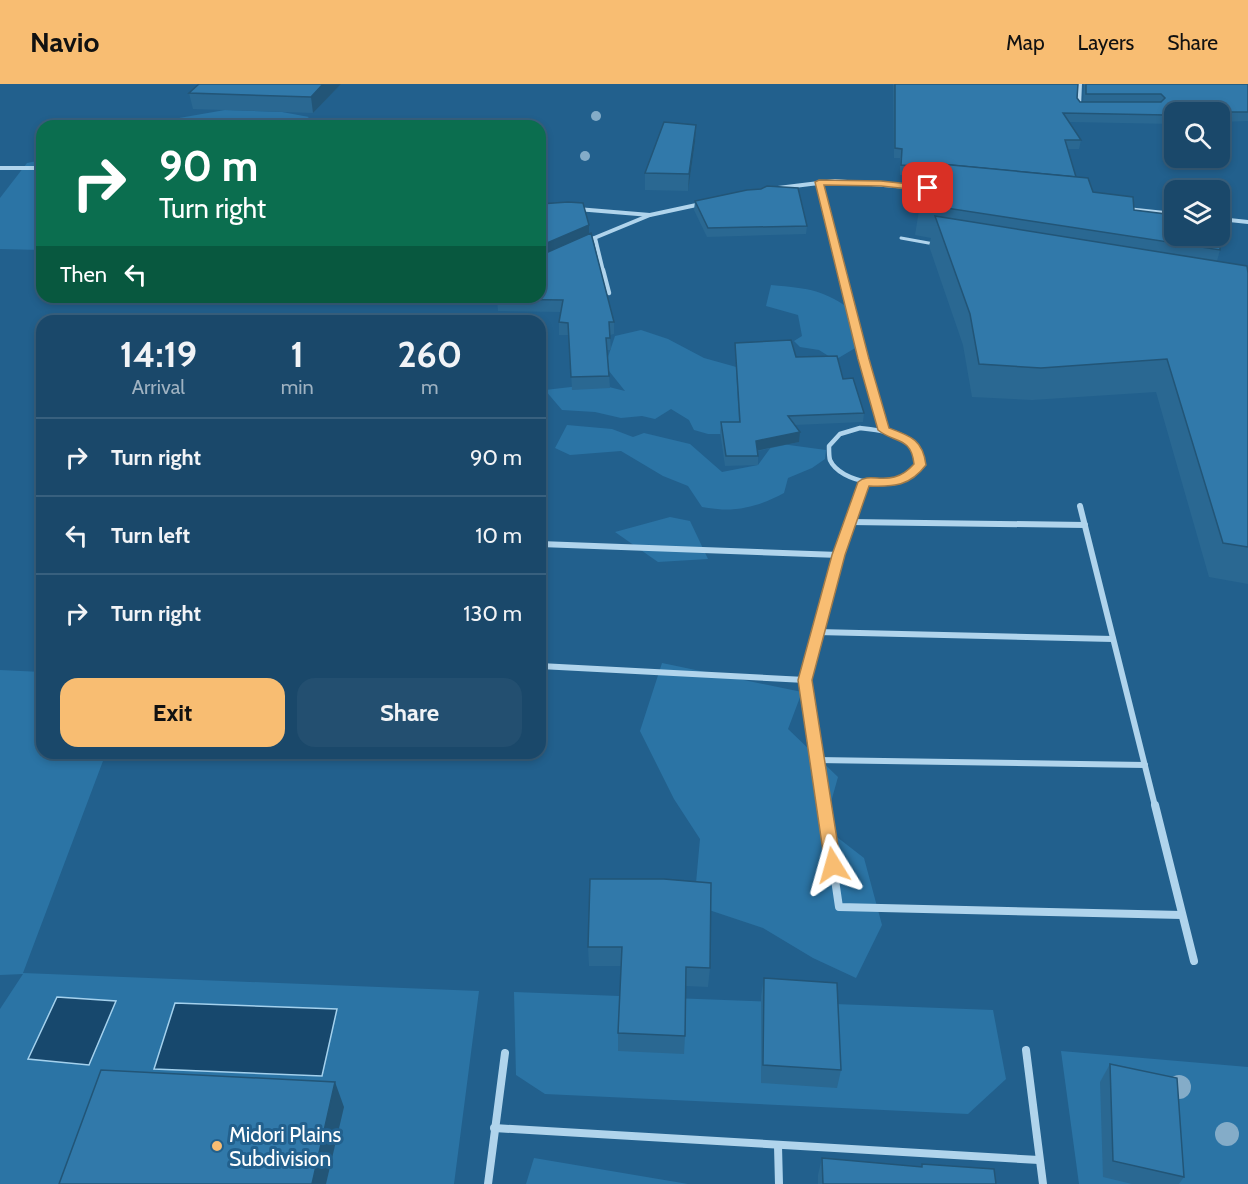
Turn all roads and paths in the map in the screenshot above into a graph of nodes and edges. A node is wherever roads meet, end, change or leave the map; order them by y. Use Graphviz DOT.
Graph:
graph roads {
  1 [pos="1080,84"];
  2 [pos="1090,107"];
  3 [pos="0,168"];
  4 [pos="36,168"];
  5 [pos="819,182"];
  6 [pos="770,190"];
  7 [pos="940,190"];
  8 [pos="713,202"];
  9 [pos="1116,207"];
  10 [pos="573,209"];
  11 [pos="1164,213"];
  12 [pos="650,215"];
  13 [pos="1230,220"];
  14 [pos="1248,222"];
  15 [pos="595,238"];
  16 [pos="901,238"];
  17 [pos="585,242"];
  18 [pos="936,244"];
  19 [pos="609,293"];
  20 [pos="884,430"];
  21 [pos="864,482"];
  22 [pos="1080,505"];
  23 [pos="850,522"];
  24 [pos="1085,525"];
  25 [pos="546,544"];
  26 [pos="838,555"];
  27 [pos="817,632"];
  28 [pos="1113,639"];
  29 [pos="546,666"];
  30 [pos="805,680"];
  31 [pos="817,760"];
  32 [pos="1145,765"];
  33 [pos="1182,915"];
  34 [pos="1194,962"];
  35 [pos="1026,1050"];
  36 [pos="505,1053"];
  37 [pos="494,1128"];
  38 [pos="778,1146"];
  39 [pos="1039,1160"];
  40 [pos="489,1184"];
  41 [pos="779,1184"];
  42 [pos="1043,1184"];
  1 -- 2 [label="street"];
  3 -- 4 [label="street"];
  5 -- 6 [label="street"];
  5 -- 7 [label="street"];
  5 -- 20 [label="street"];
  8 -- 12 [label="street"];
  9 -- 11 [label="street"];
  10 -- 12 [label="street"];
  12 -- 15 [label="street"];
  13 -- 14 [label="street"];
  15 -- 17 [label="street"];
  15 -- 19 [label="street"];
  16 -- 18 [label="lane"];
  20 -- 21 [label="street"];
  20 -- 21 [label="street"];
  21 -- 23 [label="street"];
  22 -- 24 [label="street"];
  23 -- 24 [label="street"];
  23 -- 26 [label="street"];
  24 -- 28 [label="street"];
  25 -- 26 [label="street"];
  26 -- 27 [label="street"];
  27 -- 28 [label="street"];
  27 -- 30 [label="street"];
  28 -- 32 [label="street"];
  29 -- 30 [label="street"];
  30 -- 31 [label="street"];
  31 -- 32 [label="street"];
  31 -- 33 [label="street"];
  32 -- 33 [label="street"];
  33 -- 34 [label="street"];
  35 -- 39 [label="street"];
  36 -- 37 [label="street"];
  37 -- 38 [label="street"];
  37 -- 40 [label="street"];
  38 -- 39 [label="street"];
  38 -- 41 [label="street"];
  39 -- 42 [label="street"];
}
